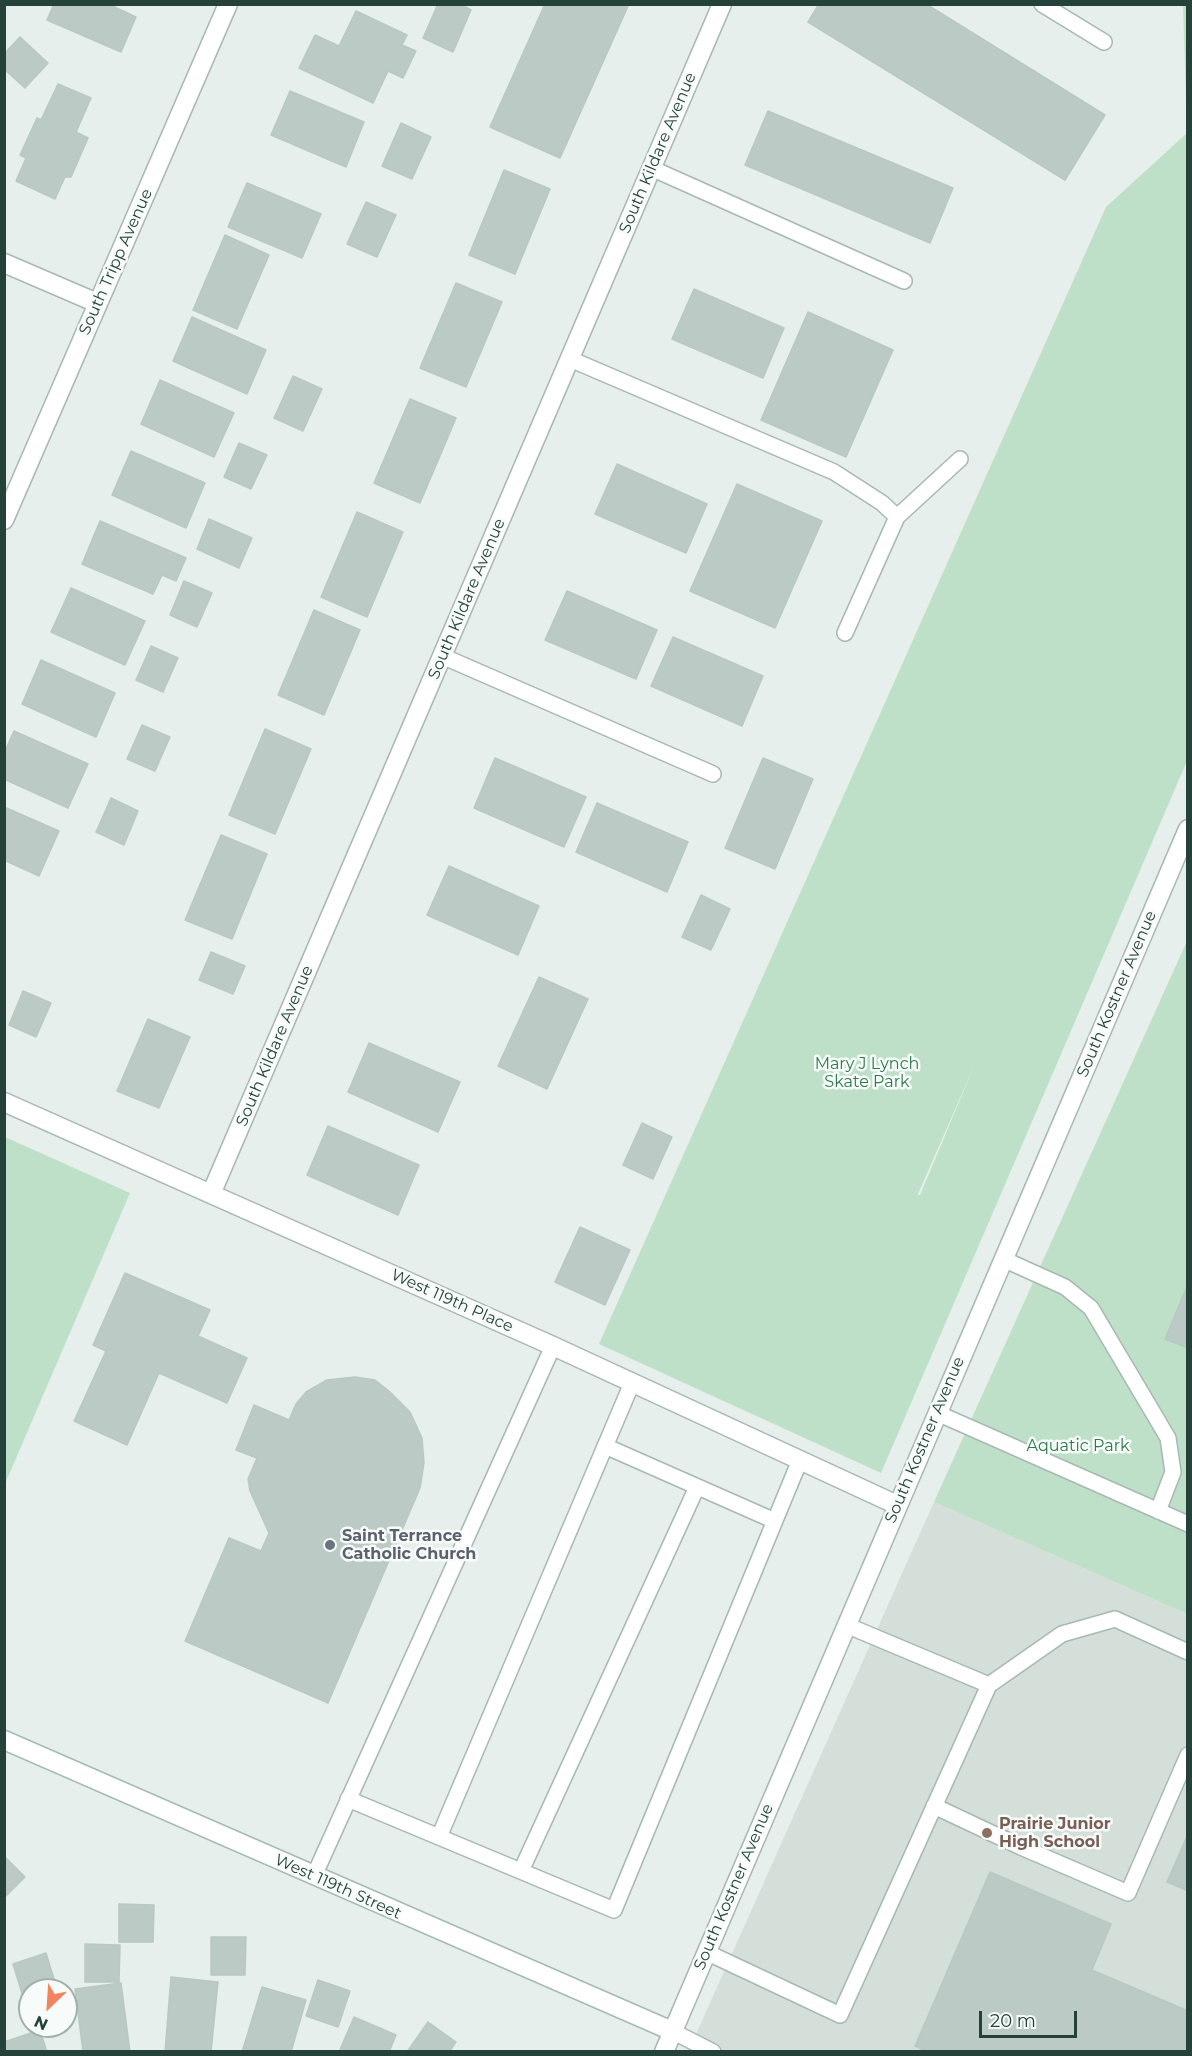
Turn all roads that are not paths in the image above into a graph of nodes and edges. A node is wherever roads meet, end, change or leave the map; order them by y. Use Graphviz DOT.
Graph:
graph roads {
  1 [pos="228,4"];
  2 [pos="722,4"];
  3 [pos="1042,4"];
  4 [pos="1104,42"];
  5 [pos="651,168"];
  6 [pos="4,264"];
  7 [pos="904,281"];
  8 [pos="97,303"];
  9 [pos="570,359"];
  10 [pos="960,459"];
  11 [pos="897,517"];
  12 [pos="4,520"];
  13 [pos="845,633"];
  14 [pos="442,656"];
  15 [pos="713,774"];
  16 [pos="1188,829"];
  17 [pos="4,1102"];
  18 [pos="211,1194"];
  19 [pos="1003,1259"];
  20 [pos="553,1346"];
  21 [pos="632,1383"];
  22 [pos="937,1413"];
  23 [pos="605,1446"];
  24 [pos="800,1461"];
  25 [pos="697,1487"];
  26 [pos="897,1505"];
  27 [pos="1158,1511"];
  28 [pos="775,1521"];
  29 [pos="1188,1524"];
  30 [pos="846,1625"];
  31 [pos="1188,1652"];
  32 [pos="989,1685"];
  33 [pos="4,1740"];
  34 [pos="1188,1755"];
  35 [pos="348,1799"];
  36 [pos="934,1806"];
  37 [pos="439,1837"];
  38 [pos="521,1872"];
  39 [pos="314,1876"];
  40 [pos="706,1952"];
  41 [pos="672,2031"];
  42 [pos="664,2052"];
  43 [pos="713,2052"];
  1 -- 8 [label="street, South Tripp Avenue"];
  2 -- 5 [label="street, South Kildare Avenue"];
  3 -- 4 [label="lane"];
  5 -- 7 [label="lane"];
  5 -- 9 [label="street, South Kildare Avenue"];
  6 -- 8 [label="street"];
  8 -- 12 [label="street, South Tripp Avenue"];
  9 -- 11 [label="lane"];
  9 -- 14 [label="street, South Kildare Avenue"];
  10 -- 11 [label="lane"];
  11 -- 13 [label="lane"];
  14 -- 15 [label="lane"];
  14 -- 18 [label="street, South Kildare Avenue"];
  16 -- 19 [label="street, South Kostner Avenue"];
  17 -- 18 [label="street, West 119th Place"];
  18 -- 20 [label="street, West 119th Place"];
  19 -- 22 [label="street, South Kostner Avenue"];
  19 -- 27 [label="lane"];
  20 -- 21 [label="street, West 119th Place"];
  20 -- 35 [label="lane"];
  21 -- 23 [label="lane"];
  21 -- 24 [label="street, West 119th Place"];
  22 -- 26 [label="street, South Kostner Avenue"];
  22 -- 27 [label="lane"];
  23 -- 25 [label="lane"];
  23 -- 37 [label="lane"];
  24 -- 26 [label="street, West 119th Place"];
  24 -- 28 [label="lane"];
  25 -- 28 [label="lane"];
  25 -- 38 [label="lane"];
  26 -- 30 [label="street, South Kostner Avenue"];
  27 -- 29 [label="lane"];
  28 -- 38 [label="lane"];
  30 -- 32 [label="lane"];
  30 -- 40 [label="street, South Kostner Avenue"];
  31 -- 32 [label="lane"];
  32 -- 36 [label="lane"];
  33 -- 39 [label="street, West 119th Street"];
  34 -- 36 [label="lane"];
  35 -- 37 [label="lane"];
  35 -- 39 [label="lane"];
  36 -- 40 [label="lane"];
  37 -- 38 [label="lane"];
  39 -- 41 [label="street, West 119th Street"];
  40 -- 41 [label="street, South Kostner Avenue"];
  41 -- 42 [label="street, South Kostner Avenue"];
  41 -- 43 [label="lane"];
}
